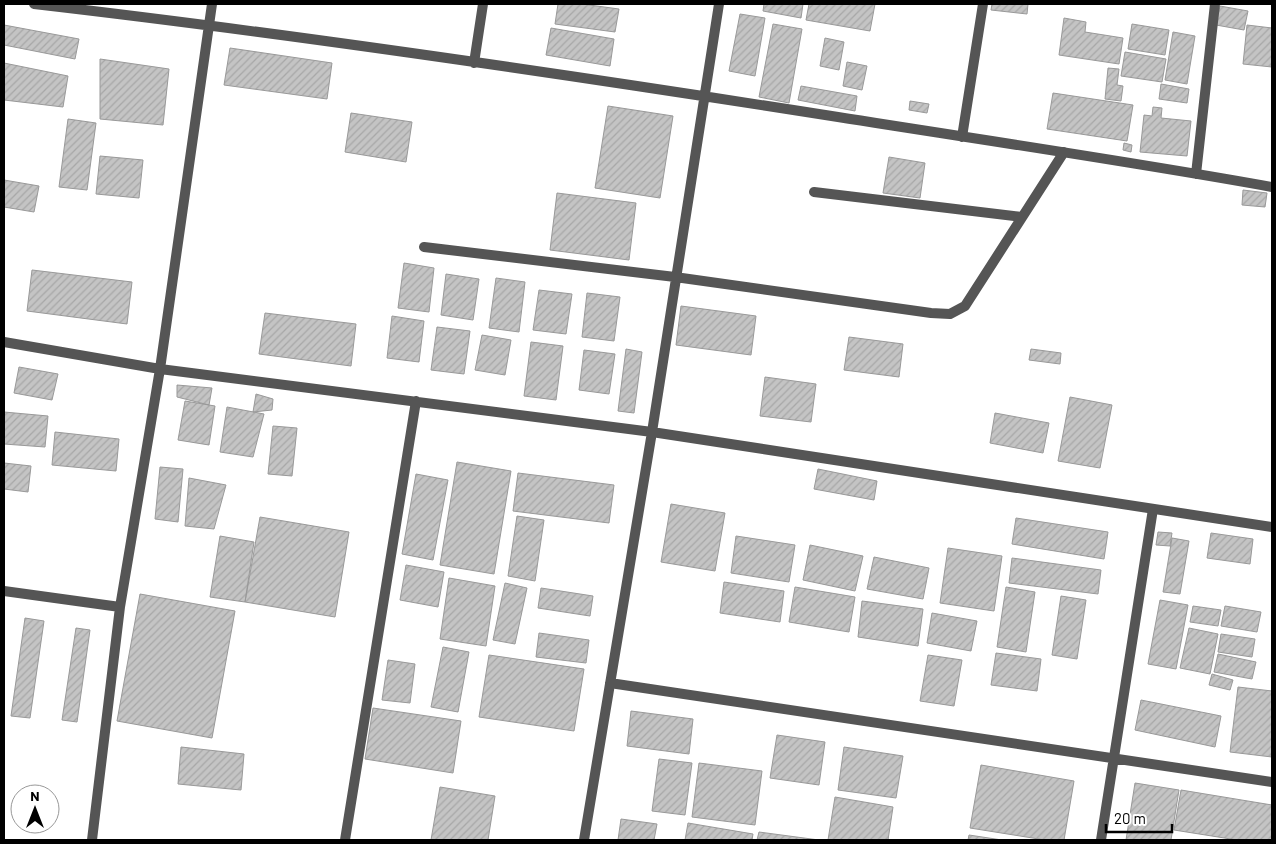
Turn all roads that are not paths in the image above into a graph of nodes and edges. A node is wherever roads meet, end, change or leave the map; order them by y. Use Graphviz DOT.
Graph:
graph roads {
  1 [pos="34,4"];
  2 [pos="212,4"];
  3 [pos="483,4"];
  4 [pos="719,4"];
  5 [pos="983,4"];
  6 [pos="1216,4"];
  7 [pos="209,24"];
  8 [pos="474,63"];
  9 [pos="705,96"];
  10 [pos="962,137"];
  11 [pos="1064,152"];
  12 [pos="1196,174"];
  13 [pos="1272,188"];
  14 [pos="814,192"];
  15 [pos="1022,217"];
  16 [pos="424,247"];
  17 [pos="675,277"];
  18 [pos="4,342"];
  19 [pos="160,369"];
  20 [pos="416,402"];
  21 [pos="652,432"];
  22 [pos="1154,509"];
  23 [pos="1272,527"];
  24 [pos="4,591"];
  25 [pos="120,607"];
  26 [pos="610,683"];
  27 [pos="1114,758"];
  28 [pos="1272,782"];
  29 [pos="92,840"];
  30 [pos="344,840"];
  31 [pos="584,840"];
  32 [pos="1101,840"];
  1 -- 7 [label="street"];
  2 -- 7 [label="street"];
  3 -- 8 [label="street"];
  4 -- 9 [label="street"];
  5 -- 10 [label="street"];
  6 -- 12 [label="street"];
  7 -- 8 [label="street"];
  7 -- 19 [label="street"];
  8 -- 9 [label="street"];
  9 -- 10 [label="street"];
  9 -- 17 [label="street"];
  10 -- 11 [label="street"];
  11 -- 12 [label="street"];
  11 -- 15 [label="street"];
  12 -- 13 [label="street"];
  14 -- 15 [label="street"];
  15 -- 17 [label="street"];
  16 -- 17 [label="street"];
  17 -- 21 [label="street"];
  18 -- 19 [label="street"];
  19 -- 20 [label="street"];
  19 -- 25 [label="street"];
  20 -- 21 [label="street"];
  20 -- 30 [label="street"];
  21 -- 22 [label="street"];
  21 -- 26 [label="street"];
  22 -- 23 [label="street"];
  22 -- 27 [label="street"];
  24 -- 25 [label="street"];
  25 -- 29 [label="street"];
  26 -- 27 [label="street"];
  26 -- 31 [label="street"];
  27 -- 28 [label="street"];
  27 -- 32 [label="street"];
}
